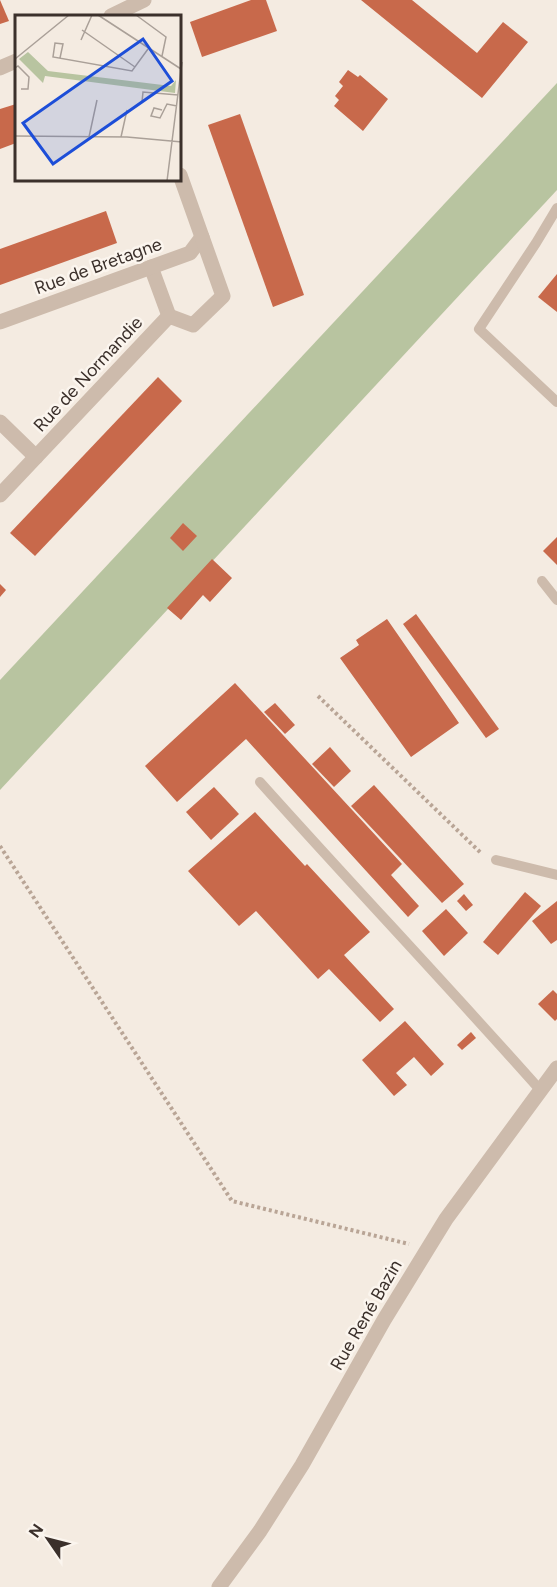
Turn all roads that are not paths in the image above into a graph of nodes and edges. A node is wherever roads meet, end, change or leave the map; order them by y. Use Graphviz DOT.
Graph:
graph roads {
  1 [pos="144,0"];
  2 [pos="119,15"];
  3 [pos="15,61"];
  4 [pos="0,68"];
  5 [pos="182,181"];
  6 [pos="557,208"];
  7 [pos="202,237"];
  8 [pos="151,267"];
  9 [pos="169,316"];
  10 [pos="0,322"];
  11 [pos="557,402"];
  12 [pos="0,422"];
  13 [pos="36,457"];
  14 [pos="0,495"];
  15 [pos="542,581"];
  16 [pos="557,600"];
  17 [pos="260,782"];
  18 [pos="496,860"];
  19 [pos="557,875"];
  20 [pos="557,1068"];
  21 [pos="541,1091"];
  22 [pos="219,1587"];
  1 -- 2 [label="street"];
  3 -- 4 [label="street"];
  5 -- 7 [label="street, Rue de Normandie"];
  6 -- 11 [label="lane"];
  7 -- 8 [label="street, Rue de Bretagne"];
  7 -- 9 [label="street, Rue de Normandie"];
  8 -- 9 [label="street"];
  8 -- 10 [label="street, Rue de Bretagne"];
  9 -- 13 [label="street, Rue de Normandie"];
  12 -- 13 [label="street"];
  13 -- 14 [label="street, Rue de Normandie"];
  15 -- 16 [label="lane"];
  17 -- 21 [label="lane"];
  18 -- 19 [label="lane"];
  20 -- 21 [label="street, Rue René Bazin"];
  21 -- 22 [label="street, Rue René Bazin"];
}
